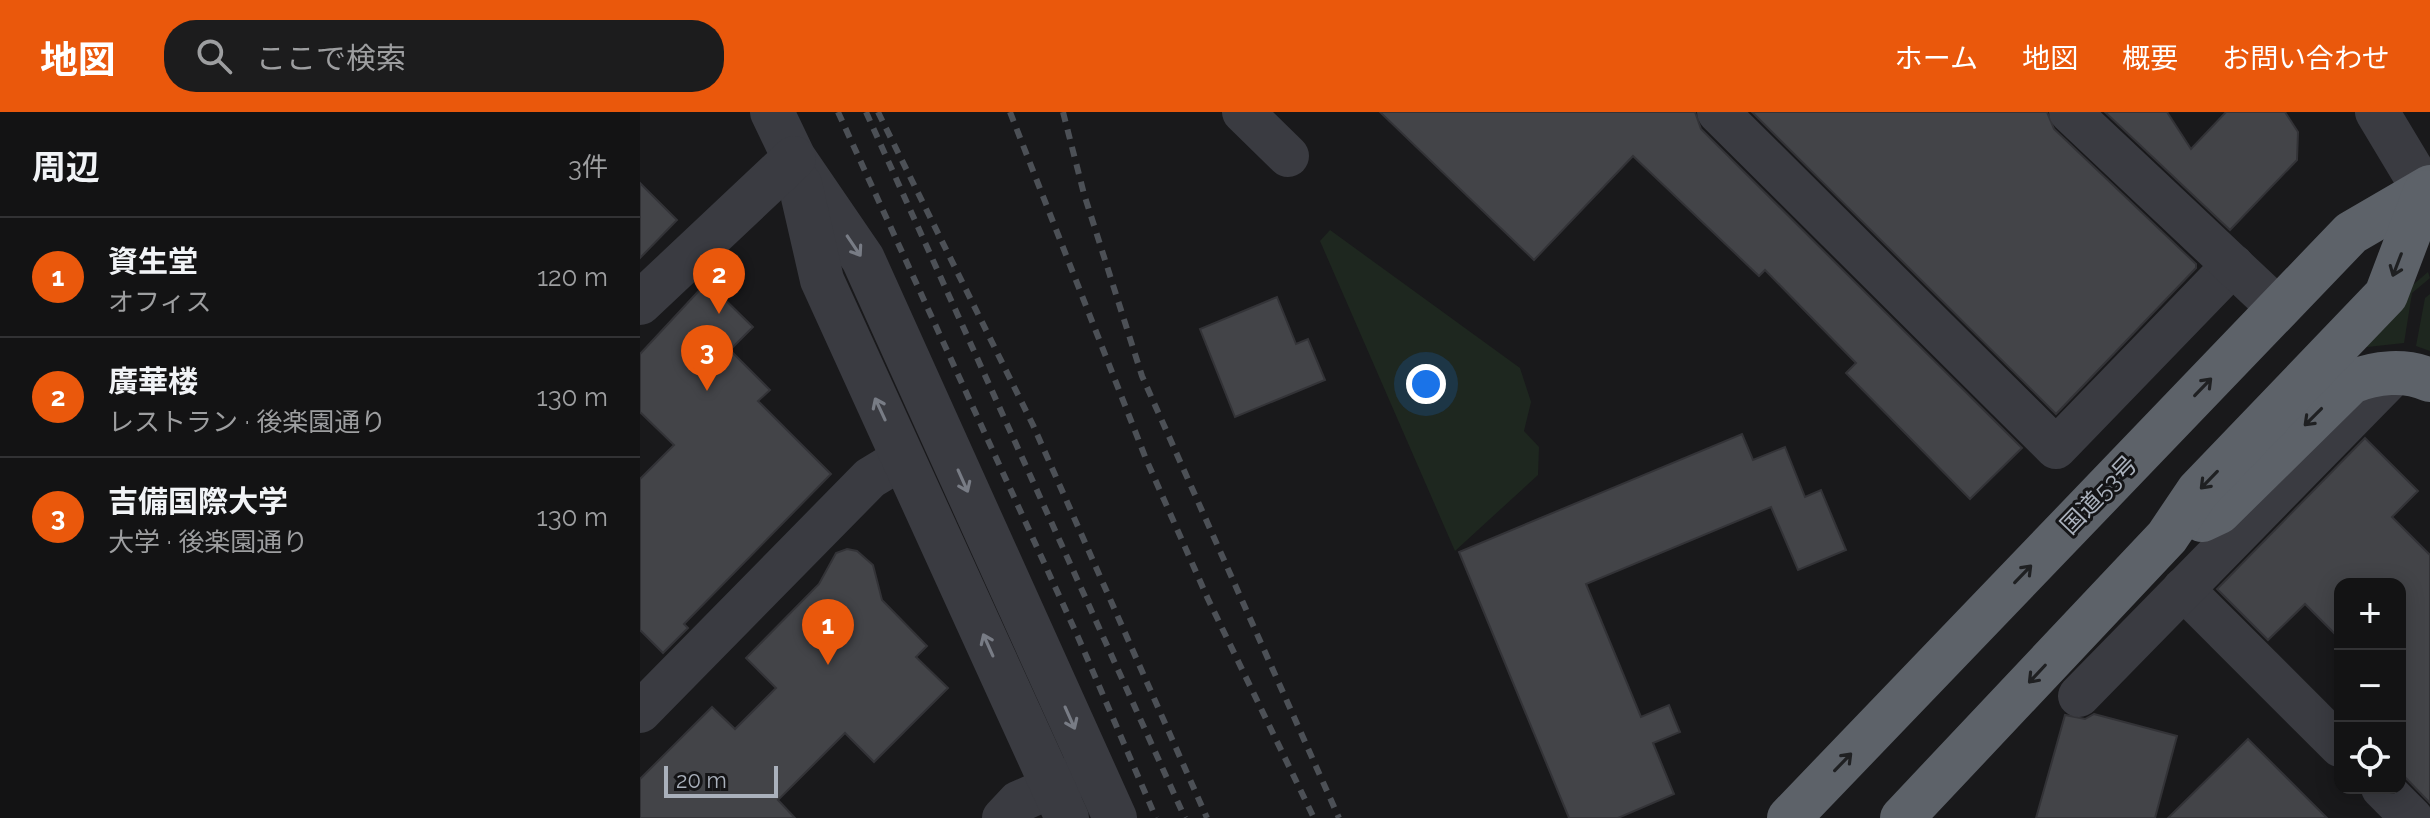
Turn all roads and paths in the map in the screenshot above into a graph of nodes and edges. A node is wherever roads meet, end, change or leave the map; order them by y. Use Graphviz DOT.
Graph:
graph roads {
  1 [pos="772,112"];
  2 [pos="1243,112"];
  3 [pos="1718,112"];
  4 [pos="2070,112"];
  5 [pos="2377,112"];
  6 [pos="1288,156"];
  7 [pos="794,158"];
  8 [pos="2428,194"];
  9 [pos="2233,265"];
  10 [pos="640,303"];
  11 [pos="2279,309"];
  12 [pos="2413,377"];
  13 [pos="903,458"];
  14 [pos="2167,537"];
  15 [pos="2183,589"];
  16 [pos="2079,696"];
  17 [pos="640,712"];
  18 [pos="2334,740"];
  19 [pos="1093,769"];
  20 [pos="2388,794"];
  21 [pos="1060,802"];
  22 [pos="1003,818"];
  23 [pos="1115,818"];
  24 [pos="1789,818"];
  25 [pos="1902,818"];
  26 [pos="2412,818"];
  1 -- 7 [label="street"];
  2 -- 6 [label="street"];
  3 -- 9 [label="street"];
  4 -- 9 [label="street"];
  5 -- 8 [label="street"];
  7 -- 10 [label="street"];
  13 -- 7 [label="street, one-way"];
  7 -- 19 [label="street, one-way"];
  8 -- 11 [label="highway, 国道53号"];
  8 -- 14 [label="highway, one-way"];
  9 -- 11 [label="street"];
  24 -- 11 [label="highway, 国道53号, one-way"];
  12 -- 14 [label="highway, one-way"];
  12 -- 15 [label="street"];
  13 -- 17 [label="street"];
  21 -- 13 [label="street, one-way"];
  14 -- 25 [label="highway, one-way"];
  15 -- 16 [label="street"];
  15 -- 18 [label="street"];
  19 -- 21 [label="street"];
  19 -- 23 [label="street"];
  20 -- 26 [label="street"];
  21 -- 22 [label="street"];
}
